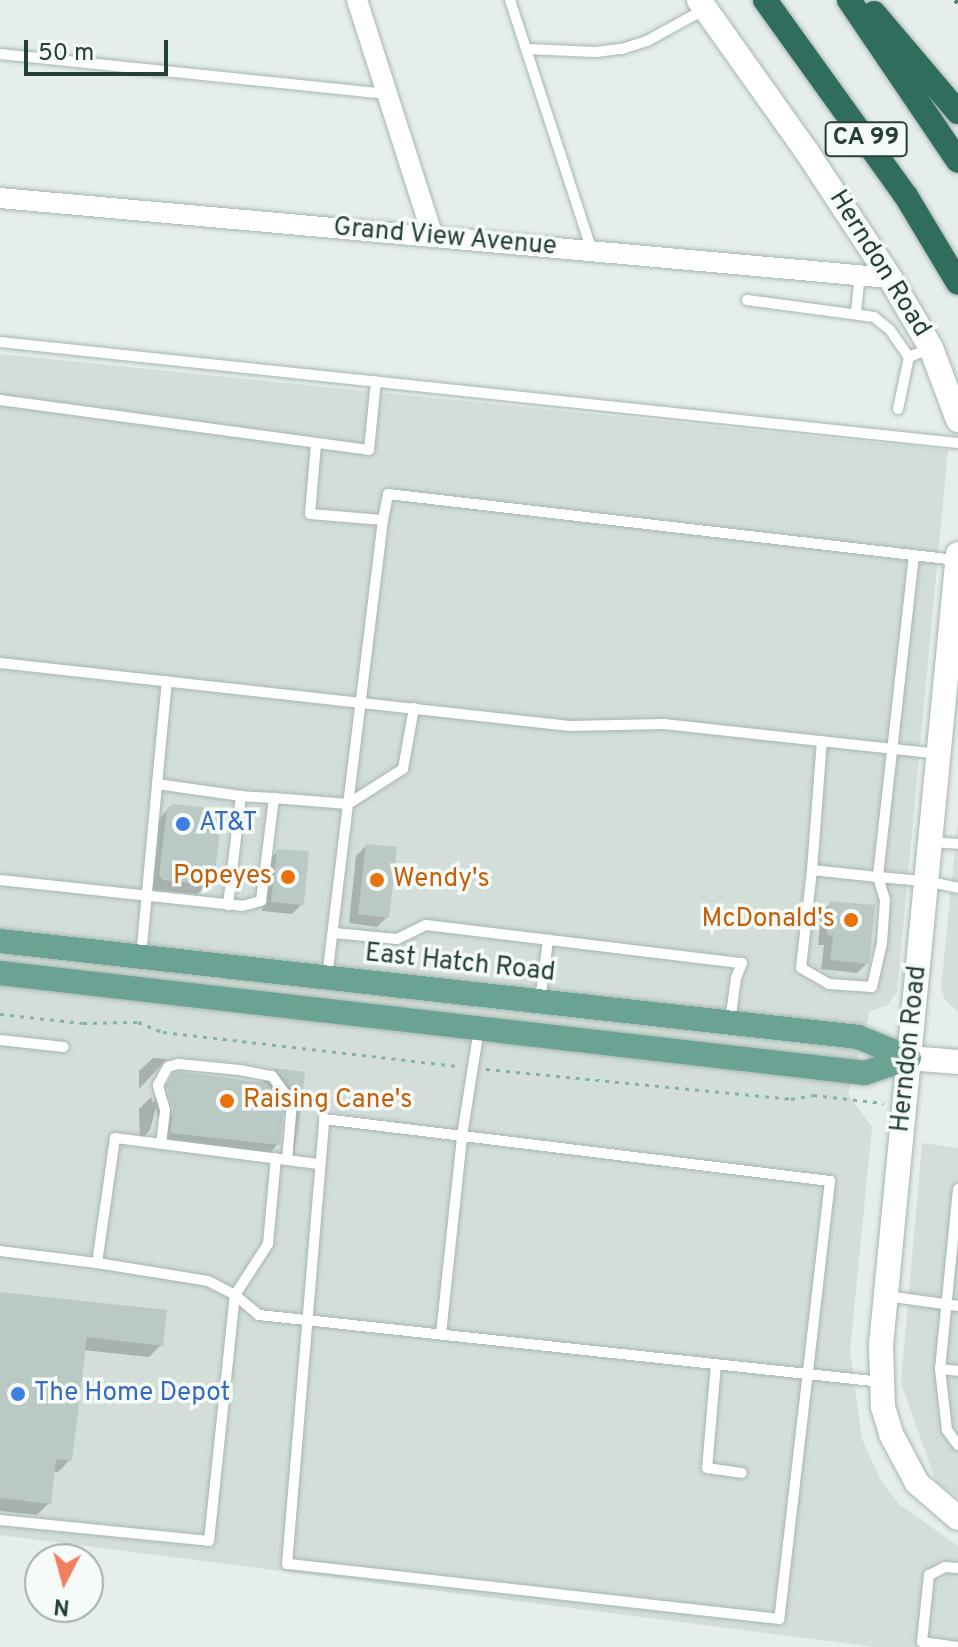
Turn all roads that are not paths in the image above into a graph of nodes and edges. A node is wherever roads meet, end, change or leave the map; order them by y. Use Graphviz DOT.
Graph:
graph roads {
  1 [pos="357,0"];
  2 [pos="510,0"];
  3 [pos="765,0"];
  4 [pos="849,0"];
  5 [pos="863,0"];
  6 [pos="702,4"];
  7 [pos="526,49"];
  8 [pos="0,54"];
  9 [pos="387,94"];
  10 [pos="958,112"];
  11 [pos="958,161"];
  12 [pos="0,198"];
  13 [pos="433,237"];
  14 [pos="592,251"];
  15 [pos="860,275"];
  16 [pos="890,278"];
  17 [pos="958,283"];
  18 [pos="747,300"];
  19 [pos="856,312"];
  20 [pos="0,342"];
  21 [pos="920,352"];
  22 [pos="376,381"];
  23 [pos="0,400"];
  24 [pos="898,409"];
  25 [pos="958,420"];
  26 [pos="958,443"];
  27 [pos="316,444"];
  28 [pos="383,520"];
  29 [pos="914,555"];
  30 [pos="957,557"];
  31 [pos="954,626"];
  32 [pos="0,663"];
  33 [pos="167,681"];
  34 [pos="360,703"];
  35 [pos="414,708"];
  36 [pos="822,741"];
  37 [pos="942,742"];
  38 [pos="894,749"];
  39 [pos="157,784"];
  40 [pos="241,796"];
  41 [pos="274,798"];
  42 [pos="348,804"];
  43 [pos="929,841"];
  44 [pos="958,844"];
  45 [pos="812,870"];
  46 [pos="878,877"];
  47 [pos="0,880"];
  48 [pos="926,881"];
  49 [pos="958,888"];
  50 [pos="146,896"];
  51 [pos="228,905"];
  52 [pos="334,933"];
  53 [pos="548,940"];
  54 [pos="0,941"];
  55 [pos="141,957"];
  56 [pos="0,973"];
  57 [pos="327,978"];
  58 [pos="540,1002"];
  59 [pos="730,1023"];
  60 [pos="479,1029"];
  61 [pos="0,1040"];
  62 [pos="64,1047"];
  63 [pos="909,1058"];
  64 [pos="958,1062"];
  65 [pos="462,1136"];
  66 [pos="161,1144"];
  67 [pos="282,1159"];
  68 [pos="319,1164"];
  69 [pos="958,1189"];
  70 [pos="954,1245"];
  71 [pos="0,1251"];
  72 [pos="97,1263"];
  73 [pos="235,1295"];
  74 [pos="886,1296"];
  75 [pos="952,1305"];
  76 [pos="305,1320"];
  77 [pos="441,1334"];
  78 [pos="716,1364"];
  79 [pos="940,1369"];
  80 [pos="958,1371"];
  81 [pos="805,1373"];
  82 [pos="882,1382"];
  83 [pos="958,1445"];
  84 [pos="742,1473"];
  85 [pos="958,1518"];
  86 [pos="0,1520"];
  87 [pos="958,1568"];
  88 [pos="958,1647"];
  1 -- 9 [label="street"];
  2 -- 7 [label="lane"];
  3 -- 17 [label="highway, CA 99"];
  4 -- 11 [label="highway, CA 99"];
  5 -- 10 [label="highway"];
  6 -- 7 [label="lane"];
  6 -- 16 [label="street, Herndon Road"];
  7 -- 14 [label="lane"];
  8 -- 9 [label="lane"];
  9 -- 13 [label="street"];
  12 -- 13 [label="street, Grand View Avenue"];
  13 -- 14 [label="street, Grand View Avenue"];
  14 -- 15 [label="street, Grand View Avenue"];
  15 -- 16 [label="street, Grand View Avenue"];
  15 -- 19 [label="lane"];
  16 -- 21 [label="street, Herndon Road"];
  18 -- 19 [label="lane"];
  19 -- 21 [label="lane"];
  20 -- 22 [label="lane"];
  21 -- 24 [label="lane"];
  21 -- 25 [label="street, Herndon Road"];
  22 -- 26 [label="lane"];
  22 -- 27 [label="lane"];
  23 -- 27 [label="lane"];
  27 -- 28 [label="lane"];
  28 -- 29 [label="lane"];
  28 -- 34 [label="lane"];
  29 -- 30 [label="lane"];
  29 -- 38 [label="lane"];
  30 -- 31 [label="street, Herndon Road"];
  31 -- 37 [label="street, Herndon Road"];
  32 -- 33 [label="lane"];
  33 -- 34 [label="lane"];
  33 -- 39 [label="lane"];
  34 -- 35 [label="lane"];
  34 -- 42 [label="lane"];
  35 -- 36 [label="lane"];
  35 -- 42 [label="lane"];
  36 -- 38 [label="lane"];
  36 -- 45 [label="lane"];
  37 -- 38 [label="lane"];
  37 -- 43 [label="street, Herndon Road"];
  38 -- 46 [label="lane"];
  39 -- 40 [label="lane"];
  39 -- 50 [label="lane"];
  40 -- 41 [label="lane"];
  40 -- 51 [label="lane"];
  41 -- 42 [label="lane"];
  41 -- 51 [label="lane"];
  42 -- 52 [label="lane"];
  43 -- 44 [label="lane"];
  43 -- 48 [label="street, Herndon Road"];
  45 -- 46 [label="lane"];
  45 -- 46 [label="lane"];
  46 -- 48 [label="lane"];
  47 -- 50 [label="lane"];
  48 -- 49 [label="lane"];
  48 -- 63 [label="street, Herndon Road"];
  50 -- 51 [label="lane"];
  50 -- 55 [label="lane"];
  52 -- 53 [label="lane"];
  52 -- 57 [label="lane"];
  53 -- 58 [label="lane"];
  53 -- 59 [label="lane"];
  54 -- 55 [label="main road, East Hatch Road"];
  55 -- 57 [label="main road, East Hatch Road"];
  56 -- 60 [label="main road, East Hatch Road"];
  57 -- 58 [label="main road, East Hatch Road"];
  58 -- 59 [label="main road, East Hatch Road"];
  59 -- 63 [label="main road, East Hatch Road"];
  60 -- 63 [label="main road, East Hatch Road"];
  60 -- 65 [label="lane"];
  61 -- 62 [label="lane"];
  63 -- 64 [label="street, East Hatch Road"];
  63 -- 74 [label="street, Herndon Road"];
  65 -- 68 [label="lane"];
  65 -- 77 [label="lane"];
  65 -- 81 [label="lane"];
  66 -- 67 [label="lane"];
  66 -- 67 [label="lane"];
  66 -- 72 [label="lane"];
  67 -- 68 [label="lane"];
  67 -- 73 [label="lane"];
  68 -- 76 [label="lane"];
  69 -- 70 [label="lane"];
  70 -- 75 [label="lane"];
  71 -- 72 [label="lane"];
  72 -- 73 [label="lane"];
  73 -- 76 [label="lane"];
  73 -- 86 [label="lane"];
  74 -- 75 [label="lane"];
  74 -- 82 [label="street, Herndon Road"];
  75 -- 79 [label="lane"];
  76 -- 77 [label="lane"];
  76 -- 81 [label="lane"];
  77 -- 78 [label="lane"];
  78 -- 81 [label="lane"];
  78 -- 84 [label="lane"];
  79 -- 80 [label="lane"];
  79 -- 83 [label="lane"];
  81 -- 82 [label="lane"];
  82 -- 85 [label="street, Herndon Road"];
  87 -- 88 [label="lane"];
}
